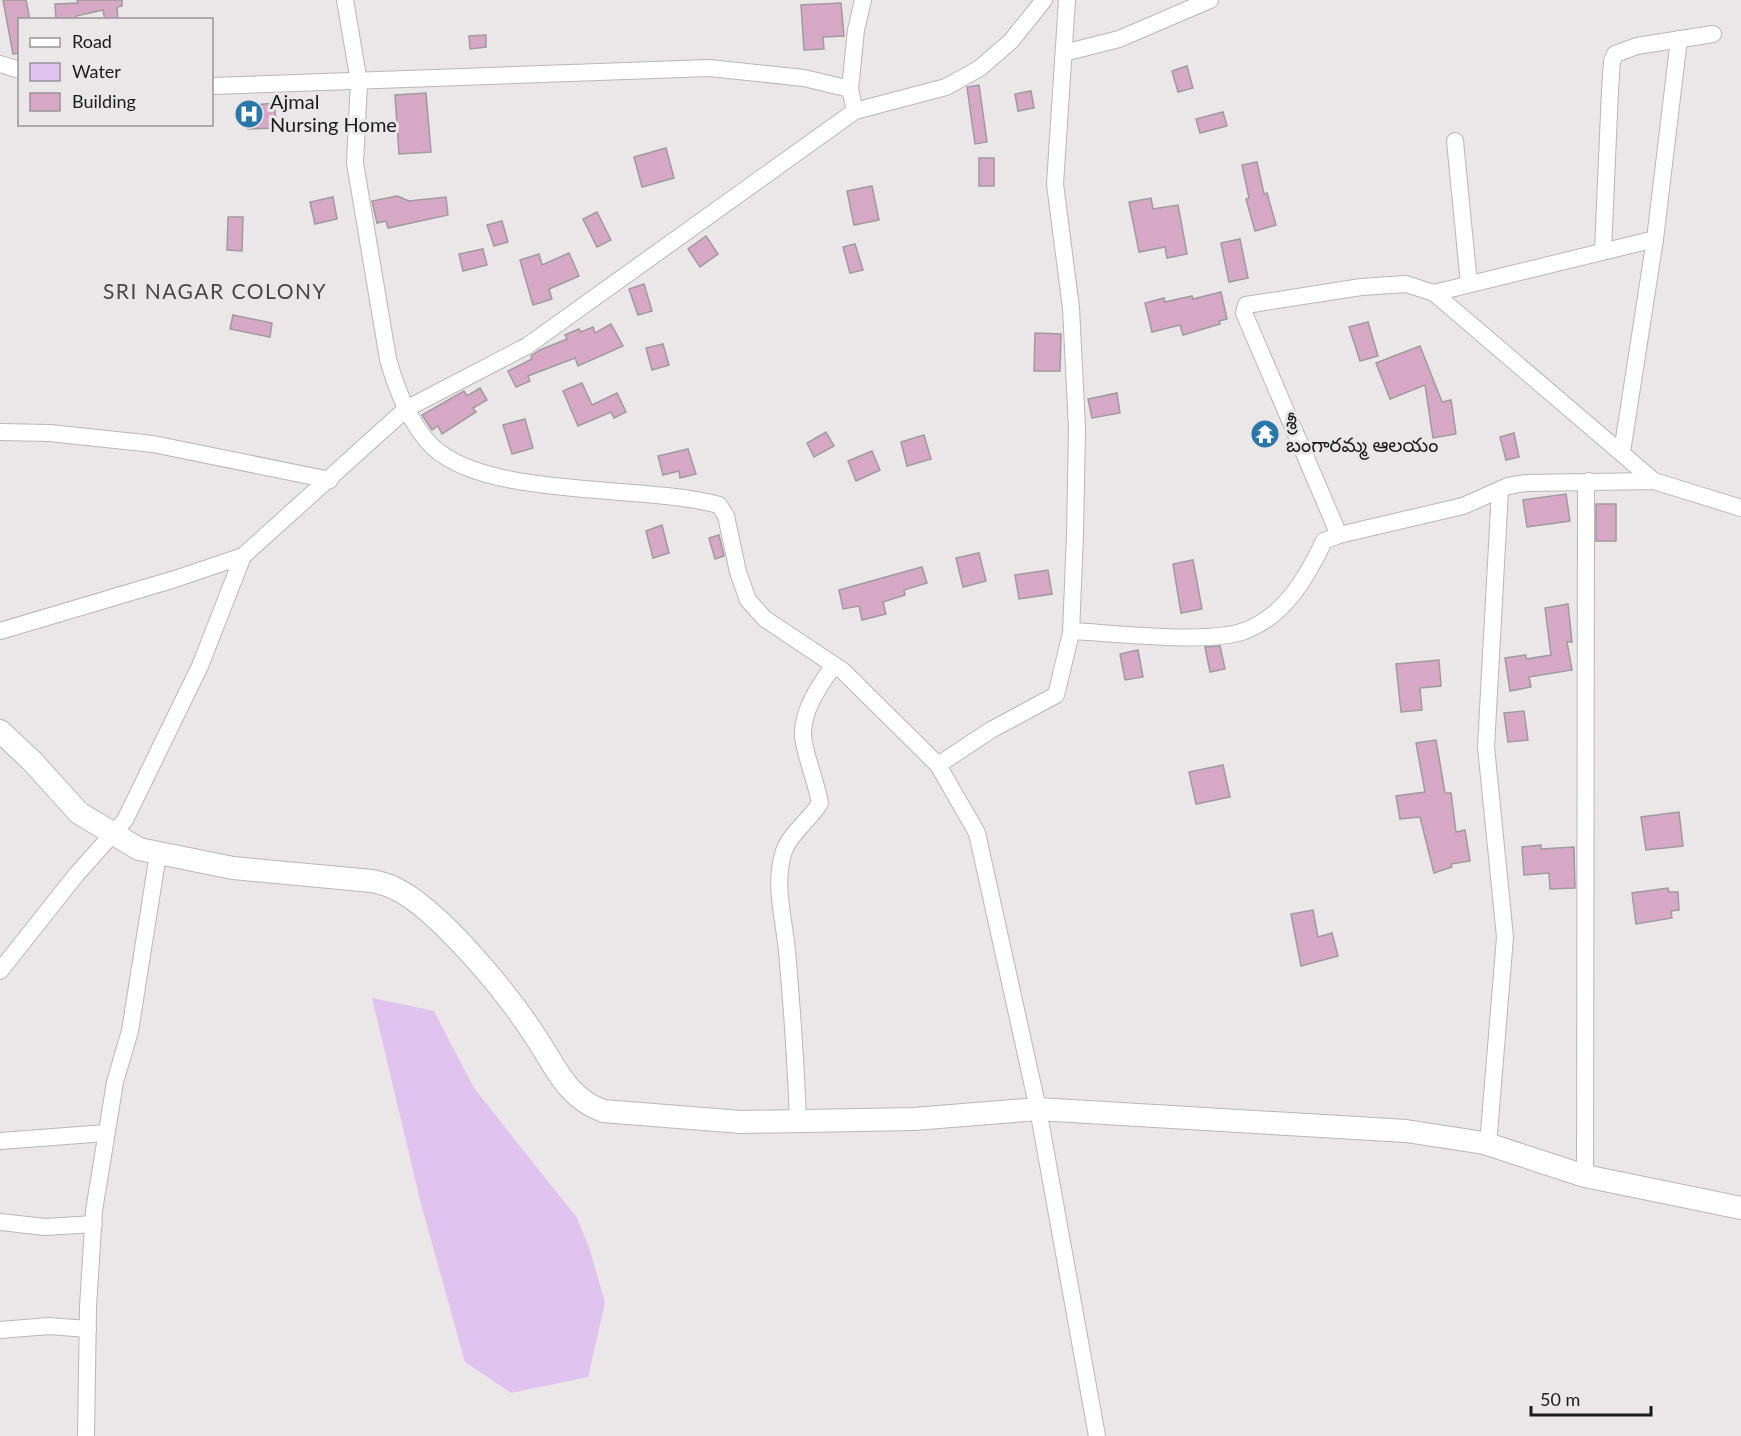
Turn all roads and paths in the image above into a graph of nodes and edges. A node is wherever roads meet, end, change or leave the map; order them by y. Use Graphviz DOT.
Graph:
graph roads {
  1 [pos="345,0"];
  2 [pos="863,0"];
  3 [pos="1044,0"];
  4 [pos="1067,0"];
  5 [pos="1210,0"];
  6 [pos="1713,34"];
  7 [pos="1678,39"];
  8 [pos="1064,53"];
  9 [pos="0,64"];
  10 [pos="18,69"];
  11 [pos="359,82"];
  12 [pos="213,86"];
  13 [pos="850,89"];
  14 [pos="855,111"];
  15 [pos="1455,141"];
  16 [pos="1655,239"];
  17 [pos="1604,251"];
  18 [pos="1469,284"];
  19 [pos="1434,293"];
  20 [pos="406,409"];
  21 [pos="0,432"];
  22 [pos="1622,452"];
  23 [pos="330,480"];
  24 [pos="1589,481"];
  25 [pos="1654,481"];
  26 [pos="1500,490"];
  27 [pos="1741,508"];
  28 [pos="1339,535"];
  29 [pos="243,556"];
  30 [pos="0,631"];
  31 [pos="1072,631"];
  32 [pos="834,665"];
  33 [pos="0,731"];
  34 [pos="938,765"];
  35 [pos="112,834"];
  36 [pos="158,854"];
  37 [pos="0,971"];
  38 [pos="1038,1109"];
  39 [pos="798,1121"];
  40 [pos="106,1133"];
  41 [pos="0,1141"];
  42 [pos="1488,1145"];
  43 [pos="1585,1176"];
  44 [pos="1741,1208"];
  45 [pos="0,1222"];
  46 [pos="94,1224"];
  47 [pos="88,1329"];
  48 [pos="0,1330"];
  49 [pos="86,1436"];
  50 [pos="1097,1436"];
  1 -- 11 [label="street"];
  2 -- 13 [label="street"];
  3 -- 14 [label="street"];
  4 -- 8 [label="street"];
  5 -- 8 [label="street"];
  6 -- 7 [label="street"];
  7 -- 16 [label="street"];
  7 -- 17 [label="street"];
  8 -- 31 [label="street"];
  9 -- 10 [label="street"];
  11 -- 12 [label="street"];
  11 -- 13 [label="street"];
  11 -- 20 [label="street"];
  13 -- 14 [label="street"];
  14 -- 20 [label="street"];
  15 -- 18 [label="street"];
  16 -- 17 [label="street"];
  16 -- 22 [label="street"];
  17 -- 18 [label="street"];
  18 -- 19 [label="street"];
  19 -- 22 [label="street"];
  19 -- 28 [label="street"];
  20 -- 23 [label="street"];
  20 -- 32 [label="street"];
  21 -- 23 [label="street"];
  22 -- 25 [label="street"];
  23 -- 29 [label="street"];
  24 -- 25 [label="street"];
  24 -- 26 [label="street"];
  24 -- 43 [label="street"];
  25 -- 27 [label="street"];
  26 -- 28 [label="street"];
  26 -- 42 [label="street"];
  28 -- 31 [label="street"];
  29 -- 30 [label="street"];
  29 -- 35 [label="street"];
  31 -- 34 [label="street"];
  32 -- 34 [label="street"];
  32 -- 39 [label="street"];
  33 -- 35 [label="street"];
  34 -- 38 [label="street"];
  35 -- 36 [label="street"];
  35 -- 37 [label="street"];
  36 -- 39 [label="street"];
  36 -- 40 [label="street"];
  38 -- 39 [label="street"];
  38 -- 42 [label="street"];
  38 -- 50 [label="street"];
  40 -- 41 [label="street"];
  40 -- 46 [label="street"];
  42 -- 43 [label="street"];
  43 -- 44 [label="street"];
  45 -- 46 [label="street"];
  46 -- 47 [label="street"];
  47 -- 48 [label="street"];
  47 -- 49 [label="street"];
}
